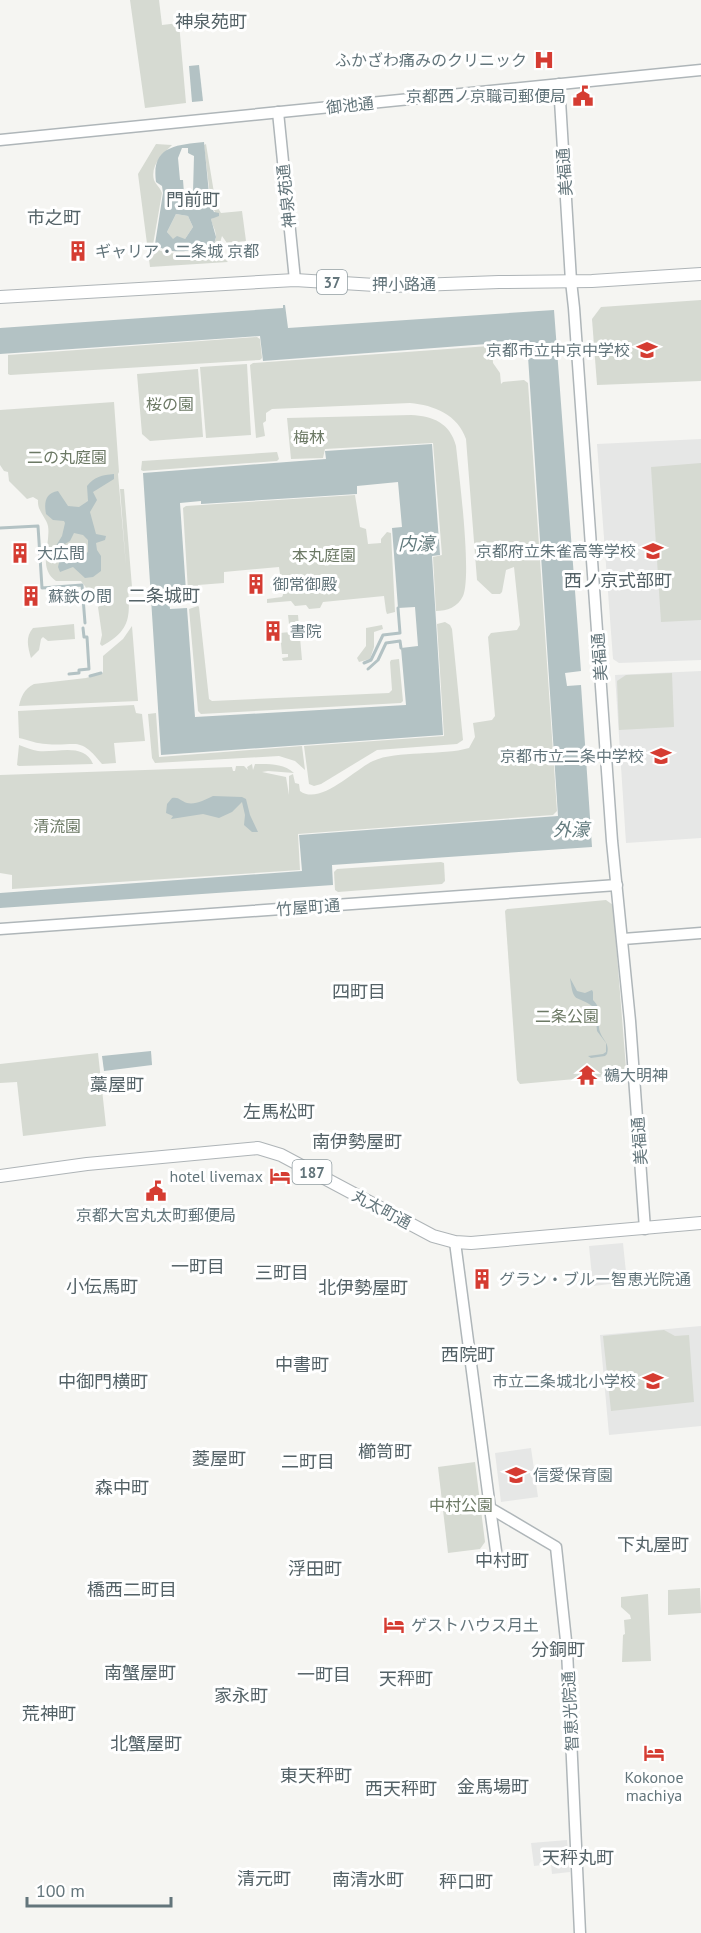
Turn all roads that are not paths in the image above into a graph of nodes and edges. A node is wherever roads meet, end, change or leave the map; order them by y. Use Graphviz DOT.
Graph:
graph roads {
  1 [pos="701,70"];
  2 [pos="559,84"];
  3 [pos="278,112"];
  4 [pos="0,140"];
  5 [pos="701,274"];
  6 [pos="294,280"];
  7 [pos="571,281"];
  8 [pos="0,297"];
  9 [pos="617,885"];
  10 [pos="0,929"];
  11 [pos="701,933"];
  12 [pos="623,939"];
  13 [pos="0,1176"];
  14 [pos="701,1223"];
  15 [pos="645,1229"];
  16 [pos="455,1242"];
  17 [pos="490,1508"];
  18 [pos="496,1551"];
  19 [pos="580,1933"];
  1 -- 2 [label="street, 御池通"];
  2 -- 3 [label="street, 御池通"];
  2 -- 7 [label="street, 美福通"];
  3 -- 4 [label="street, 御池通"];
  3 -- 6 [label="street, 神泉苑通"];
  5 -- 7 [label="main road, 押小路通 / 37"];
  6 -- 7 [label="main road, 押小路通 / 37"];
  6 -- 8 [label="main road, 押小路通 / 37"];
  7 -- 9 [label="street, 美福通"];
  9 -- 10 [label="street, 竹屋町通"];
  9 -- 12 [label="street, 美福通"];
  11 -- 12 [label="street"];
  12 -- 15 [label="street, 美福通"];
  13 -- 16 [label="main road, 丸太町通 / 187"];
  14 -- 15 [label="main road, 丸太町通 / 187"];
  15 -- 16 [label="main road, 丸太町通 / 187"];
  16 -- 17 [label="street"];
  17 -- 18 [label="street"];
  17 -- 19 [label="street, 智恵光院通"];
}
